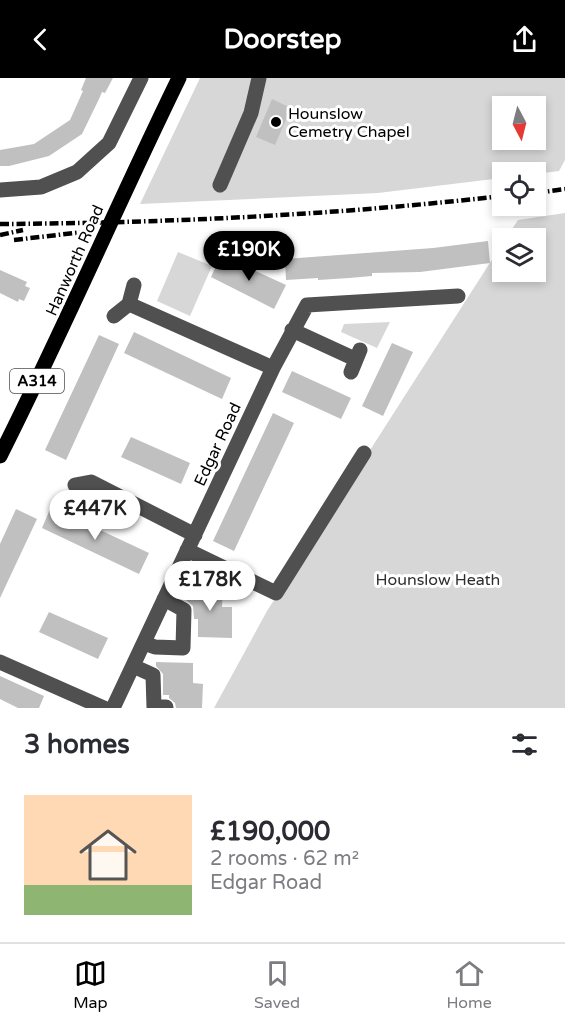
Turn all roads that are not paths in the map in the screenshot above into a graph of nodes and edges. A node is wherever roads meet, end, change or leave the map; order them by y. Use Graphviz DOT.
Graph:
graph roads {
  1 [pos="141,78"];
  2 [pos="179,78"];
  3 [pos="260,78"];
  4 [pos="220,185"];
  5 [pos="0,190"];
  6 [pos="134,285"];
  7 [pos="458,296"];
  8 [pos="129,304"];
  9 [pos="114,316"];
  10 [pos="292,330"];
  11 [pos="355,360"];
  12 [pos="273,368"];
  13 [pos="1,452"];
  14 [pos="364,453"];
  15 [pos="75,485"];
  16 [pos="195,535"];
  17 [pos="187,550"];
  18 [pos="164,599"];
  19 [pos="144,643"];
  20 [pos="0,662"];
  21 [pos="133,666"];
  22 [pos="166,707"];
  23 [pos="104,708"];
  24 [pos="113,708"];
  1 -- 5 [label="street"];
  2 -- 13 [label="main road, Hanworth Road / A314"];
  3 -- 4 [label="street"];
  6 -- 8 [label="street"];
  7 -- 10 [label="street, Edgar Road"];
  8 -- 9 [label="street"];
  8 -- 12 [label="street"];
  10 -- 11 [label="street"];
  10 -- 12 [label="street, Edgar Road"];
  12 -- 16 [label="street, Edgar Road"];
  14 -- 17 [label="street"];
  15 -- 16 [label="street"];
  16 -- 17 [label="street, Edgar Road"];
  17 -- 18 [label="street, Edgar Road"];
  18 -- 19 [label="street, Edgar Road"];
  18 -- 19 [label="street"];
  19 -- 21 [label="street, Edgar Road"];
  20 -- 23 [label="street"];
  21 -- 22 [label="street"];
  21 -- 24 [label="street, Edgar Road"];
}
